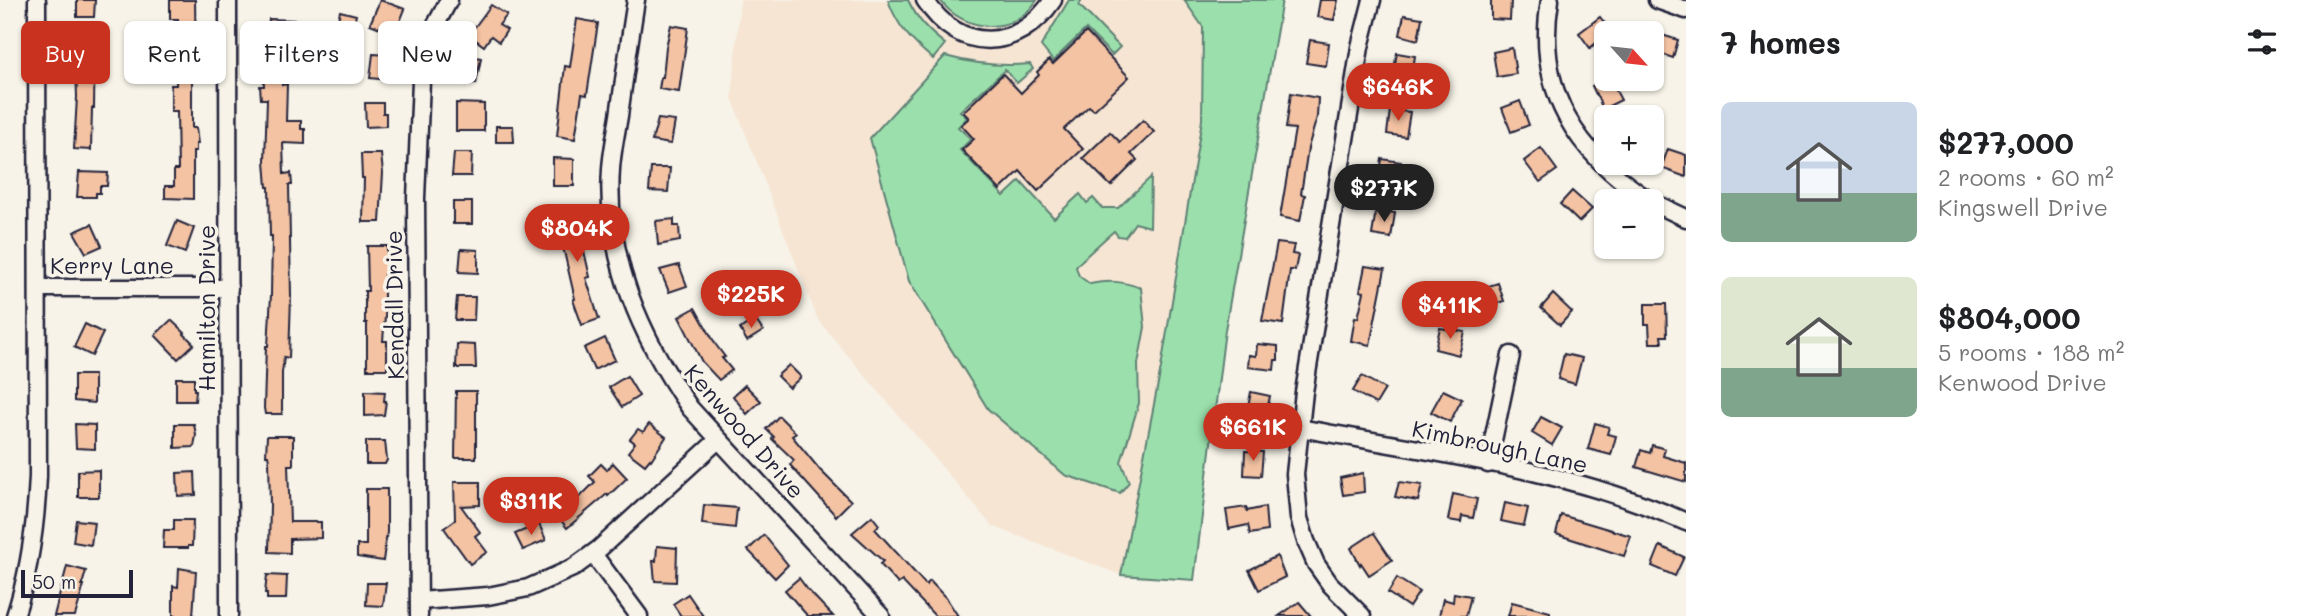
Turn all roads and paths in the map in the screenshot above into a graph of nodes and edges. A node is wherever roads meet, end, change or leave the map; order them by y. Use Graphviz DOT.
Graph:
graph roads {
  1 [pos="37,0"];
  2 [pos="228,0"];
  3 [pos="449,0"];
  4 [pos="636,0"];
  5 [pos="925,0"];
  6 [pos="1053,0"];
  7 [pos="1372,0"];
  8 [pos="1550,0"];
  9 [pos="1657,0"];
  10 [pos="1686,10"];
  11 [pos="1632,189"];
  12 [pos="1664,208"];
  13 [pos="1686,218"];
  14 [pos="38,288"];
  15 [pos="229,288"];
  16 [pos="1511,355"];
  17 [pos="1300,428"];
  18 [pos="718,440"];
  19 [pos="1488,464"];
  20 [pos="1686,522"];
  21 [pos="593,554"];
  22 [pos="419,609"];
  23 [pos="15,616"];
  24 [pos="229,616"];
  25 [pos="639,616"];
  26 [pos="881,616"];
  27 [pos="1362,616"];
  1 -- 14 [label="street"];
  2 -- 15 [label="street, Hamilton Drive"];
  3 -- 22 [label="street, Kendall Drive"];
  4 -- 18 [label="street, Kenwood Drive"];
  5 -- 6 [label="street"];
  7 -- 17 [label="street"];
  8 -- 11 [label="street"];
  9 -- 10 [label="street"];
  12 -- 13 [label="street"];
  14 -- 15 [label="street, Kerry Lane"];
  14 -- 23 [label="street"];
  15 -- 24 [label="street, Hamilton Drive"];
  16 -- 19 [label="street"];
  17 -- 19 [label="street, Kimbrough Lane"];
  17 -- 27 [label="street"];
  18 -- 21 [label="street"];
  18 -- 26 [label="street, Kenwood Drive"];
  19 -- 20 [label="street, Kimbrough Lane"];
  21 -- 22 [label="street"];
  21 -- 25 [label="street"];
}
